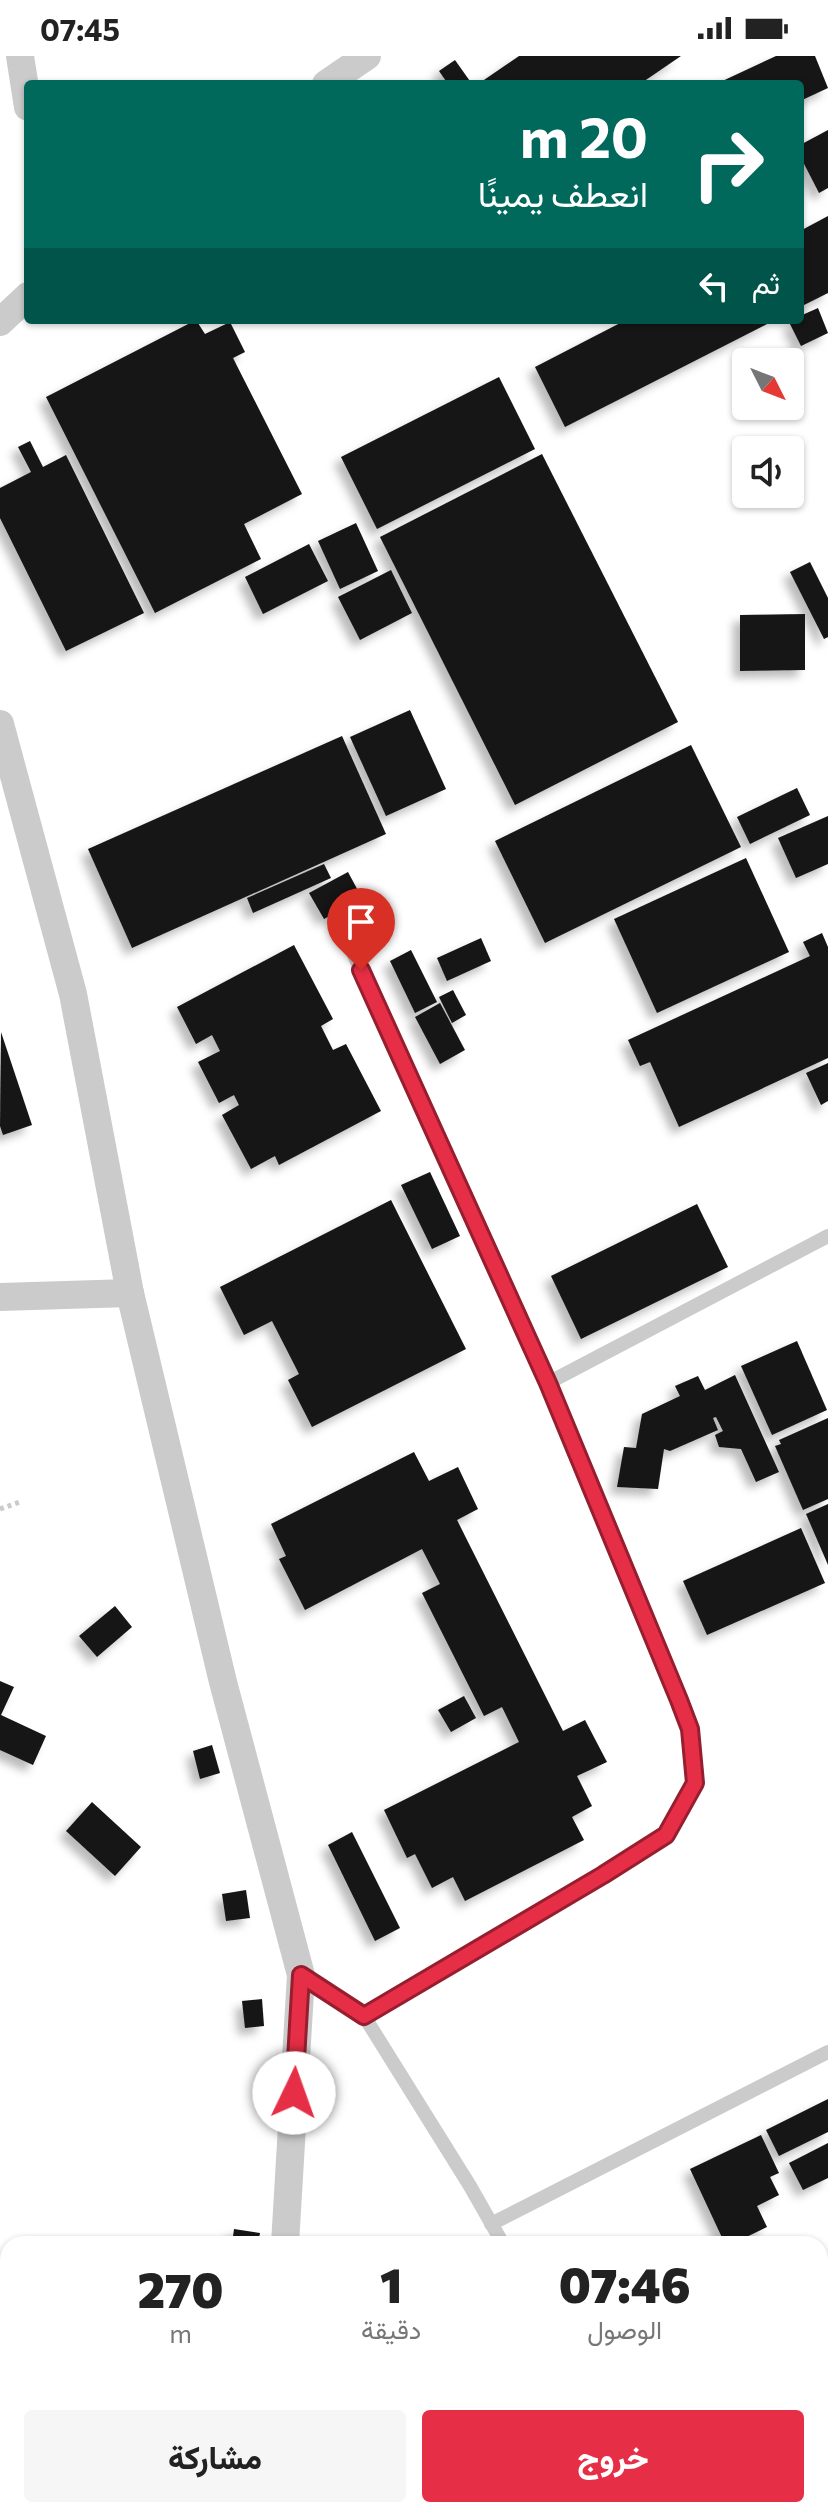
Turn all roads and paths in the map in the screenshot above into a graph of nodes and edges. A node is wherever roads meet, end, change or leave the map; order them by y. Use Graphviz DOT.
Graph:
graph roads {
  1 [pos="20,56"];
  2 [pos="367,56"];
  3 [pos="332,80"];
  4 [pos="24,82"];
  5 [pos="24,300"];
  6 [pos="0,322"];
  7 [pos="0,724"];
  8 [pos="348,942"];
  9 [pos="828,1236"];
  10 [pos="130,1293"];
  11 [pos="0,1297"];
  12 [pos="548,1383"];
  13 [pos="20,1502"];
  14 [pos="0,1509"];
  15 [pos="301,1975"];
  16 [pos="364,2016"];
  17 [pos="828,2052"];
  18 [pos="491,2224"];
  19 [pos="285,2236"];
  20 [pos="498,2236"];
  1 -- 4 [label="street"];
  2 -- 3 [label="street"];
  5 -- 6 [label="street"];
  7 -- 10 [label="street"];
  8 -- 12 [label="lane"];
  9 -- 12 [label="lane"];
  10 -- 11 [label="street"];
  10 -- 15 [label="street"];
  12 -- 16 [label="lane"];
  13 -- 14 [label="path"];
  15 -- 16 [label="lane"];
  15 -- 19 [label="street"];
  16 -- 18 [label="lane"];
  17 -- 18 [label="lane"];
  18 -- 20 [label="lane"];
}
